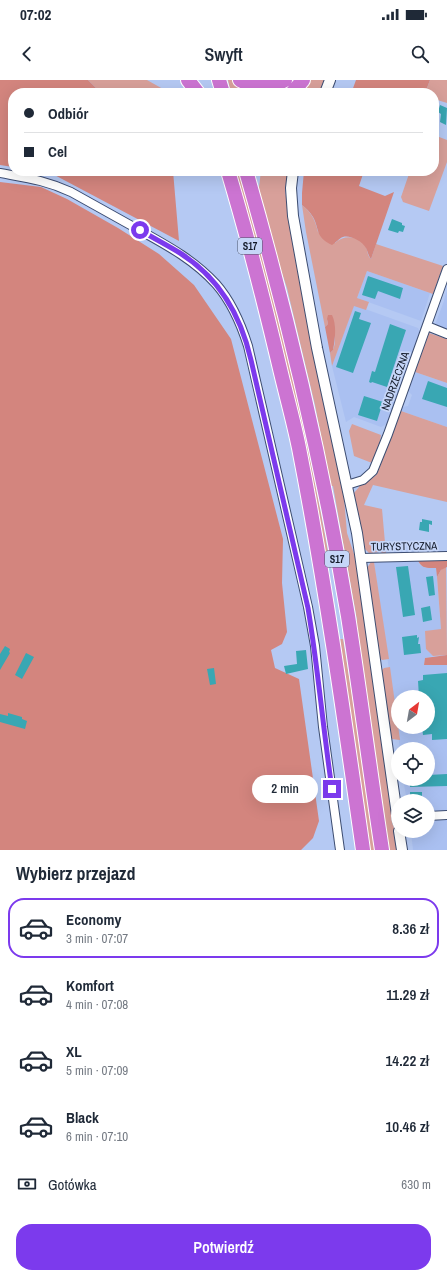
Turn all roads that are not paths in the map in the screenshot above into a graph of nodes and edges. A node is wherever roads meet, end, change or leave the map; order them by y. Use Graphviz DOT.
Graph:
graph roads {
  1 [pos="188,80"];
  2 [pos="240,80"];
  3 [pos="284,80"];
  4 [pos="303,80"];
  5 [pos="194,88"];
  6 [pos="296,88"];
  7 [pos="20,176"];
  8 [pos="229,176"];
  9 [pos="247,176"];
  10 [pos="257,176"];
  11 [pos="292,176"];
  12 [pos="258,212"];
  13 [pos="447,269"];
  14 [pos="427,326"];
  15 [pos="447,334"];
  16 [pos="347,485"];
  17 [pos="447,556"];
  18 [pos="361,558"];
  19 [pos="395,794"];
  20 [pos="447,815"];
  21 [pos="435,816"];
  22 [pos="400,838"];
  23 [pos="340,850"];
  24 [pos="362,850"];
  25 [pos="382,850"];
  26 [pos="402,850"];
  1 -- 5 [label="highway"];
  2 -- 3 [label="highway"];
  4 -- 6 [label="highway"];
  7 -- 23 [label="street"];
  8 -- 24 [label="highway, S17"];
  9 -- 12 [label="highway, S17"];
  10 -- 12 [label="highway"];
  11 -- 16 [label="street"];
  12 -- 25 [label="highway, S17"];
  13 -- 14 [label="street, NADRZECZNA"];
  14 -- 15 [label="street"];
  14 -- 16 [label="street, NADRZECZNA"];
  16 -- 18 [label="street"];
  17 -- 18 [label="street, TURYSTYCZNA"];
  18 -- 19 [label="street"];
  20 -- 21 [label="street"];
  22 -- 26 [label="street"];
}
